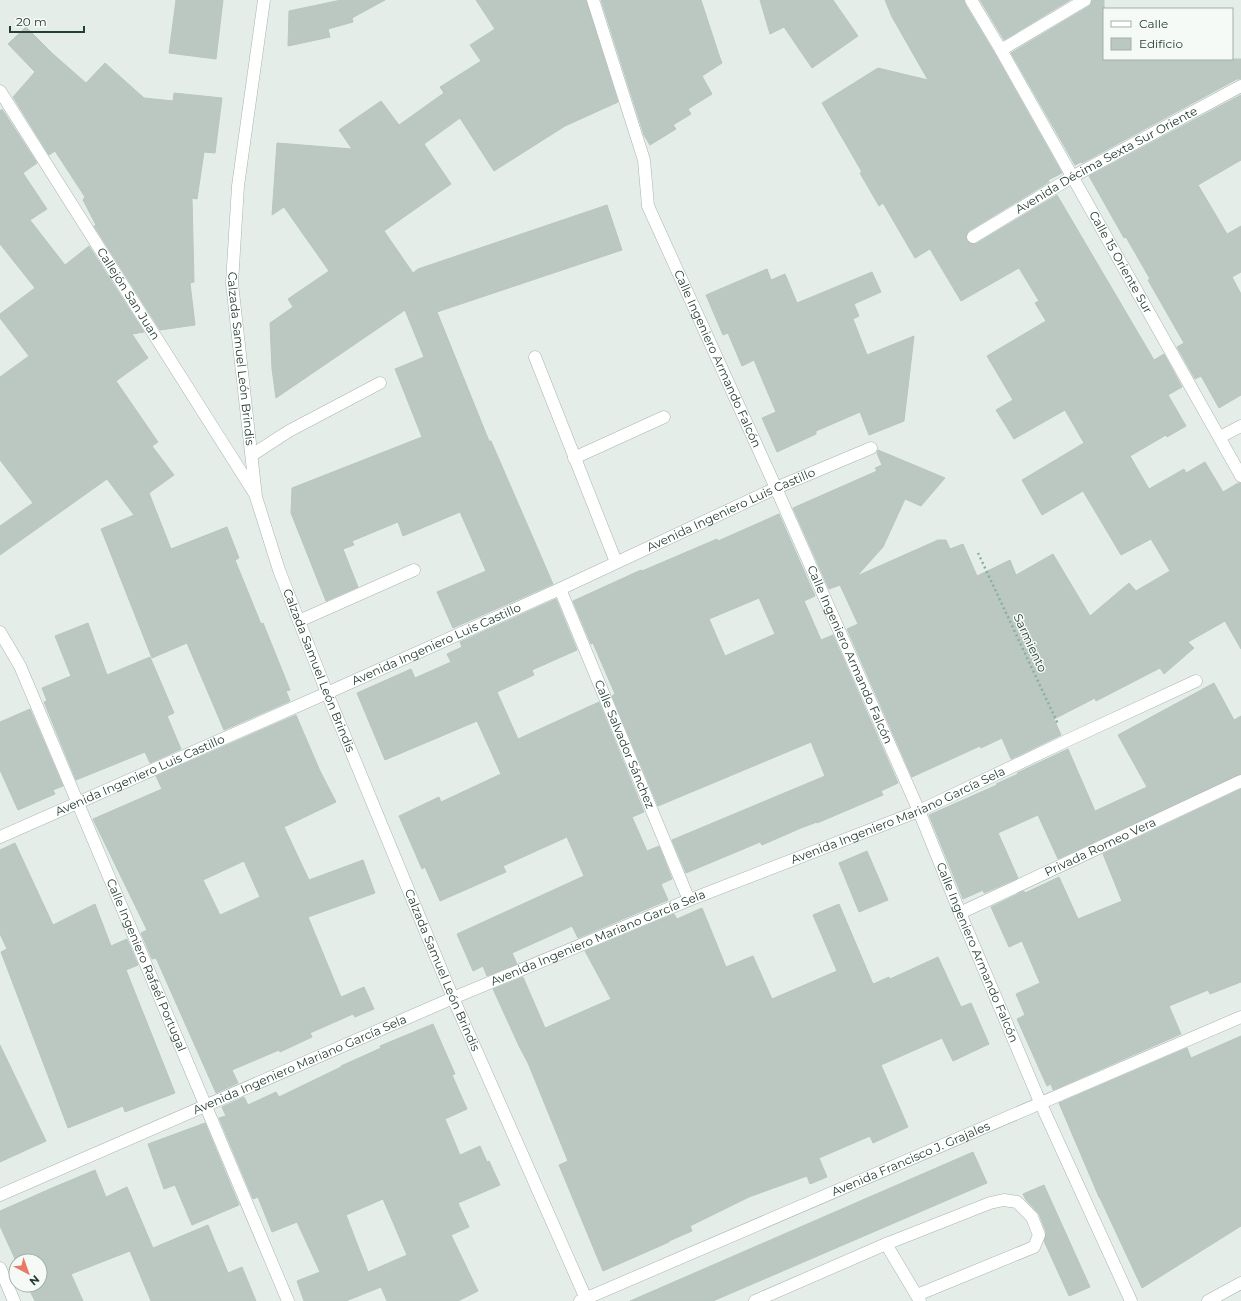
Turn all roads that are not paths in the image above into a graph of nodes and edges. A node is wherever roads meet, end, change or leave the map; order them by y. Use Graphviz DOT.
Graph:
graph roads {
  1 [pos="264,0"];
  2 [pos="593,0"];
  3 [pos="971,0"];
  4 [pos="1085,0"];
  5 [pos="1001,50"];
  6 [pos="1241,86"];
  7 [pos="0,91"];
  8 [pos="1072,177"];
  9 [pos="973,237"];
  10 [pos="535,357"];
  11 [pos="380,383"];
  12 [pos="664,417"];
  13 [pos="1241,426"];
  14 [pos="1220,437"];
  15 [pos="871,448"];
  16 [pos="252,455"];
  17 [pos="574,458"];
  18 [pos="1241,476"];
  19 [pos="776,488"];
  20 [pos="256,497"];
  21 [pos="616,562"];
  22 [pos="414,570"];
  23 [pos="560,589"];
  24 [pos="299,621"];
  25 [pos="0,632"];
  26 [pos="1196,681"];
  27 [pos="327,693"];
  28 [pos="1241,781"];
  29 [pos="77,803"];
  30 [pos="919,811"];
  31 [pos="0,837"];
  32 [pos="689,900"];
  33 [pos="960,913"];
  34 [pos="453,998"];
  35 [pos="1241,1017"];
  36 [pos="1040,1102"];
  37 [pos="206,1106"];
  38 [pos="0,1195"];
  39 [pos="886,1244"];
  40 [pos="0,1268"];
  41 [pos="1241,1283"];
  42 [pos="919,1298"];
  43 [pos="584,1300"];
  44 [pos="14,1301"];
  45 [pos="288,1301"];
  46 [pos="755,1301"];
  47 [pos="1131,1301"];
  48 [pos="1208,1301"];
  1 -- 16 [label="street, Calzada Samuel León Brindis"];
  2 -- 19 [label="street, Calle Ingeniero Armando Falcón"];
  3 -- 5 [label="street, Calle 15 Oriente Sur"];
  4 -- 5 [label="street"];
  5 -- 8 [label="street, Calle 15 Oriente Sur"];
  6 -- 8 [label="street, Avenida Décima Sexta Sur Oriente"];
  7 -- 20 [label="street, Callejón San Juan"];
  8 -- 9 [label="street, Avenida Décima Sexta Sur Oriente"];
  8 -- 14 [label="street, Calle 15 Oriente Sur"];
  10 -- 17 [label="street"];
  11 -- 16 [label="street"];
  12 -- 17 [label="street"];
  13 -- 14 [label="street"];
  14 -- 18 [label="street, Calle 15 Oriente Sur"];
  15 -- 19 [label="street, Avenida Ingeniero Luis Castillo"];
  16 -- 20 [label="street, Calzada Samuel León Brindis"];
  17 -- 21 [label="street"];
  19 -- 21 [label="street, Avenida Ingeniero Luis Castillo"];
  19 -- 30 [label="street, Calle Ingeniero Armando Falcón"];
  20 -- 24 [label="street, Calzada Samuel León Brindis"];
  21 -- 23 [label="street, Avenida Ingeniero Luis Castillo"];
  22 -- 24 [label="street"];
  23 -- 27 [label="street, Avenida Ingeniero Luis Castillo"];
  23 -- 32 [label="street, Calle Salvador Sánchez"];
  24 -- 27 [label="street, Calzada Samuel León Brindis"];
  25 -- 29 [label="street, Calle Ingeniero Rafaél Portugal"];
  26 -- 30 [label="street, Avenida Ingeniero Mariano García Sela"];
  27 -- 29 [label="street, Avenida Ingeniero Luis Castillo"];
  27 -- 34 [label="street, Calzada Samuel León Brindis"];
  28 -- 33 [label="street, Privada Romeo Vera"];
  29 -- 31 [label="street, Avenida Ingeniero Luis Castillo"];
  29 -- 37 [label="street, Calle Ingeniero Rafaél Portugal"];
  30 -- 32 [label="street, Avenida Ingeniero Mariano García Sela"];
  30 -- 33 [label="street, Calle Ingeniero Armando Falcón"];
  32 -- 34 [label="street, Avenida Ingeniero Mariano García Sela"];
  33 -- 36 [label="street, Calle Ingeniero Armando Falcón"];
  34 -- 37 [label="street, Avenida Ingeniero Mariano García Sela"];
  34 -- 43 [label="street, Calzada Samuel León Brindis"];
  35 -- 36 [label="street, Avenida Francisco J. Grajales"];
  36 -- 43 [label="street, Avenida Francisco J. Grajales"];
  36 -- 47 [label="street, Calle Ingeniero Armando Falcón"];
  37 -- 38 [label="street, Avenida Ingeniero Mariano García Sela"];
  37 -- 45 [label="street, Calle Ingeniero Rafaél Portugal"];
  39 -- 42 [label="street"];
  39 -- 42 [label="street"];
  39 -- 46 [label="street"];
  40 -- 44 [label="street"];
  41 -- 48 [label="street"];
}
